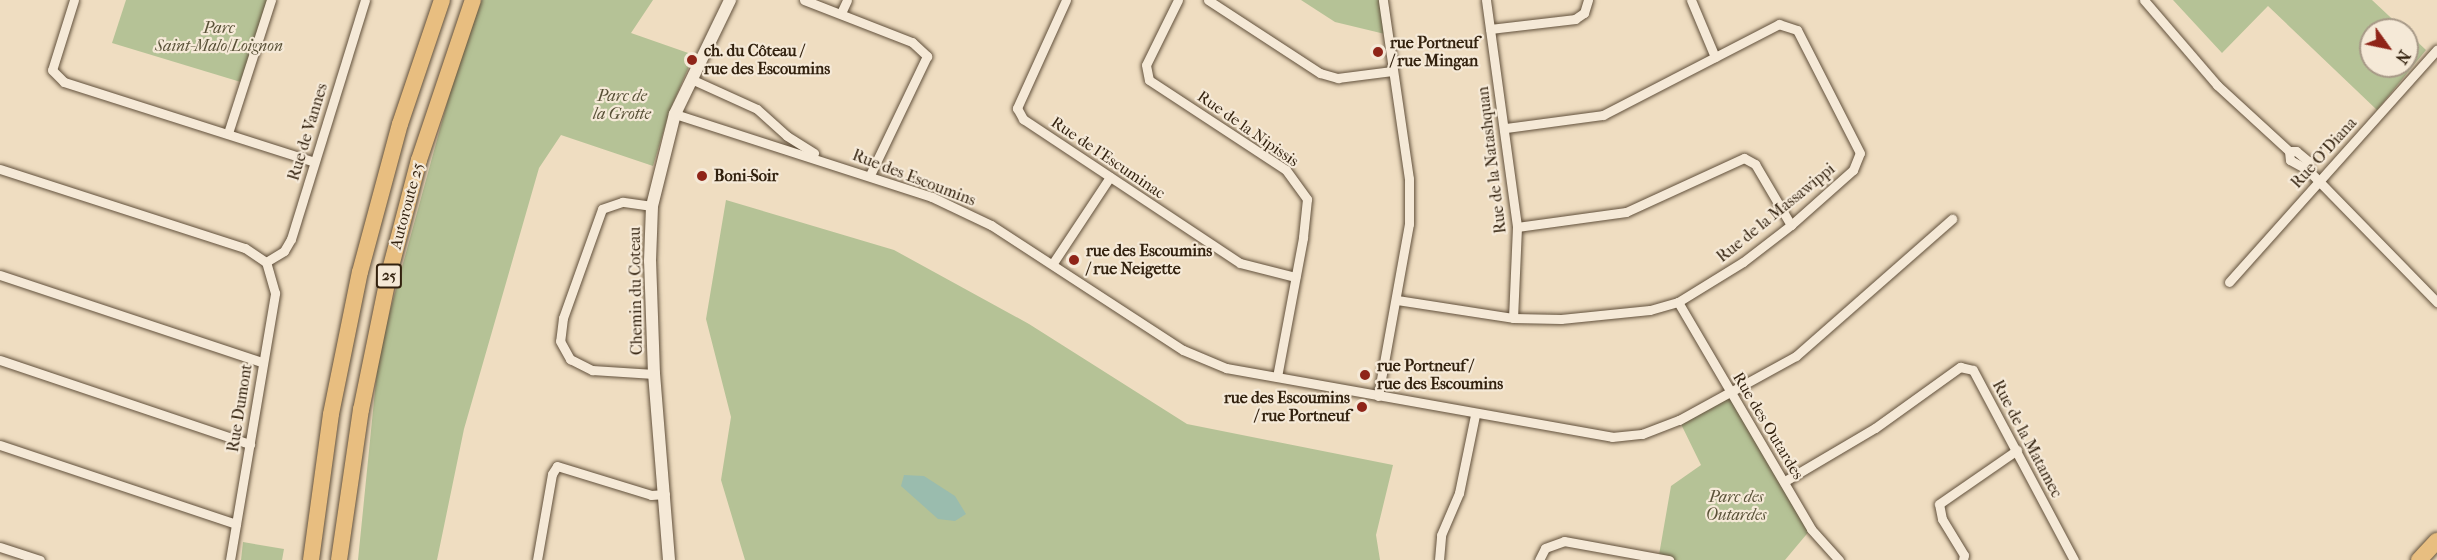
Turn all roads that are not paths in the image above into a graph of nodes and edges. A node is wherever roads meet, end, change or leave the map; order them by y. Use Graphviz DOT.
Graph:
graph roads {
  1 [pos="74,0"];
  2 [pos="271,0"];
  3 [pos="365,0"];
  4 [pos="442,0"];
  5 [pos="473,0"];
  6 [pos="730,0"];
  7 [pos="804,0"];
  8 [pos="847,0"];
  9 [pos="1178,0"];
  10 [pos="1208,0"];
  11 [pos="1383,0"];
  12 [pos="1486,0"];
  13 [pos="1588,0"];
  14 [pos="1691,0"];
  15 [pos="2144,0"];
  16 [pos="1063,1"];
  17 [pos="841,13"];
  18 [pos="1490,29"];
  19 [pos="2437,49"];
  20 [pos="1715,57"];
  21 [pos="1392,71"];
  22 [pos="691,79"];
  23 [pos="675,114"];
  24 [pos="1505,128"];
  25 [pos="228,133"];
  26 [pos="826,160"];
  27 [pos="314,162"];
  28 [pos="0,169"];
  29 [pos="870,175"];
  30 [pos="1110,177"];
  31 [pos="2319,181"];
  32 [pos="652,206"];
  33 [pos="1952,219"];
  34 [pos="1791,225"];
  35 [pos="1516,226"];
  36 [pos="266,262"];
  37 [pos="1053,263"];
  38 [pos="0,275"];
  39 [pos="1295,278"];
  40 [pos="2231,279"];
  41 [pos="1398,300"];
  42 [pos="1678,302"];
  43 [pos="2437,302"];
  44 [pos="1513,318"];
  45 [pos="0,360"];
  46 [pos="262,362"];
  47 [pos="654,374"];
  48 [pos="1277,377"];
  49 [pos="1728,391"];
  50 [pos="1378,396"];
  51 [pos="1475,415"];
  52 [pos="250,444"];
  53 [pos="0,445"];
  54 [pos="2017,450"];
  55 [pos="1785,481"];
  56 [pos="665,494"];
  57 [pos="236,524"];
  58 [pos="2437,541"];
  59 [pos="0,547"];
  60 [pos="40,560"];
  61 [pos="230,560"];
  62 [pos="311,560"];
  63 [pos="339,560"];
  64 [pos="537,560"];
  65 [pos="669,560"];
  66 [pos="1439,560"];
  67 [pos="1539,560"];
  68 [pos="1670,560"];
  69 [pos="1839,560"];
  70 [pos="1963,560"];
  71 [pos="2074,560"];
  72 [pos="2420,560"];
  1 -- 25 [label="street"];
  2 -- 25 [label="street"];
  3 -- 27 [label="street, Rue de Vannes"];
  4 -- 62 [label="highway, Autoroute 25 / 25"];
  5 -- 63 [label="highway, Autoroute 25 / 25"];
  6 -- 22 [label="street, Chemin du Coteau"];
  7 -- 17 [label="street"];
  8 -- 17 [label="street"];
  9 -- 39 [label="street, Rue de la Nipissis"];
  10 -- 21 [label="street"];
  11 -- 21 [label="street"];
  12 -- 18 [label="street, Rue de la Natashquan"];
  13 -- 18 [label="street"];
  14 -- 20 [label="street"];
  15 -- 31 [label="street"];
  16 -- 30 [label="street, Rue de l'Escuminac"];
  17 -- 29 [label="street"];
  18 -- 24 [label="street, Rue de la Natashquan"];
  19 -- 31 [label="street, Rue O'Diana"];
  20 -- 24 [label="street, Rue de la Massawippi"];
  20 -- 34 [label="street, Rue de la Massawippi"];
  21 -- 41 [label="street"];
  22 -- 23 [label="street, Chemin du Coteau"];
  22 -- 26 [label="street, Rue des Escoumins"];
  23 -- 26 [label="street, Rue des Escoumins"];
  23 -- 32 [label="street, Chemin du Coteau"];
  24 -- 35 [label="street, Rue de la Natashquan"];
  25 -- 27 [label="street"];
  26 -- 29 [label="street, Rue des Escoumins"];
  27 -- 36 [label="street, Rue de Vannes"];
  28 -- 36 [label="street"];
  29 -- 37 [label="street, Rue des Escoumins"];
  30 -- 37 [label="street"];
  30 -- 39 [label="street, Rue de l'Escuminac"];
  31 -- 40 [label="street, Rue O'Diana"];
  31 -- 43 [label="street"];
  32 -- 47 [label="street, Chemin du Coteau"];
  32 -- 47 [label="street"];
  33 -- 49 [label="street, Rue des Escoumins"];
  34 -- 35 [label="street"];
  34 -- 42 [label="street, Rue de la Massawippi"];
  35 -- 44 [label="street, Rue de la Natashquan"];
  36 -- 46 [label="street, Rue Dumont"];
  37 -- 48 [label="street, Rue des Escoumins"];
  38 -- 46 [label="street"];
  39 -- 48 [label="street, Rue de la Nipissis"];
  41 -- 44 [label="street, Rue de la Massawippi"];
  41 -- 50 [label="street"];
  42 -- 44 [label="street, Rue de la Massawippi"];
  42 -- 49 [label="street, Rue des Outardes"];
  45 -- 52 [label="street"];
  46 -- 52 [label="street, Rue Dumont"];
  47 -- 56 [label="street, Chemin du Coteau"];
  48 -- 50 [label="street, Rue des Escoumins"];
  49 -- 51 [label="street, Rue des Escoumins"];
  49 -- 55 [label="street, Rue des Outardes"];
  50 -- 51 [label="street, Rue des Escoumins"];
  51 -- 66 [label="street"];
  52 -- 57 [label="street, Rue Dumont"];
  53 -- 57 [label="street"];
  54 -- 55 [label="street, Rue de la Matamec"];
  54 -- 70 [label="street"];
  54 -- 71 [label="street, Rue de la Matamec"];
  55 -- 69 [label="street, Rue des Outardes"];
  56 -- 64 [label="street"];
  56 -- 65 [label="street, Chemin du Coteau"];
  57 -- 61 [label="street, Rue Dumont"];
  58 -- 72 [label="highway"];
  59 -- 60 [label="street"];
  67 -- 68 [label="street"];
}
